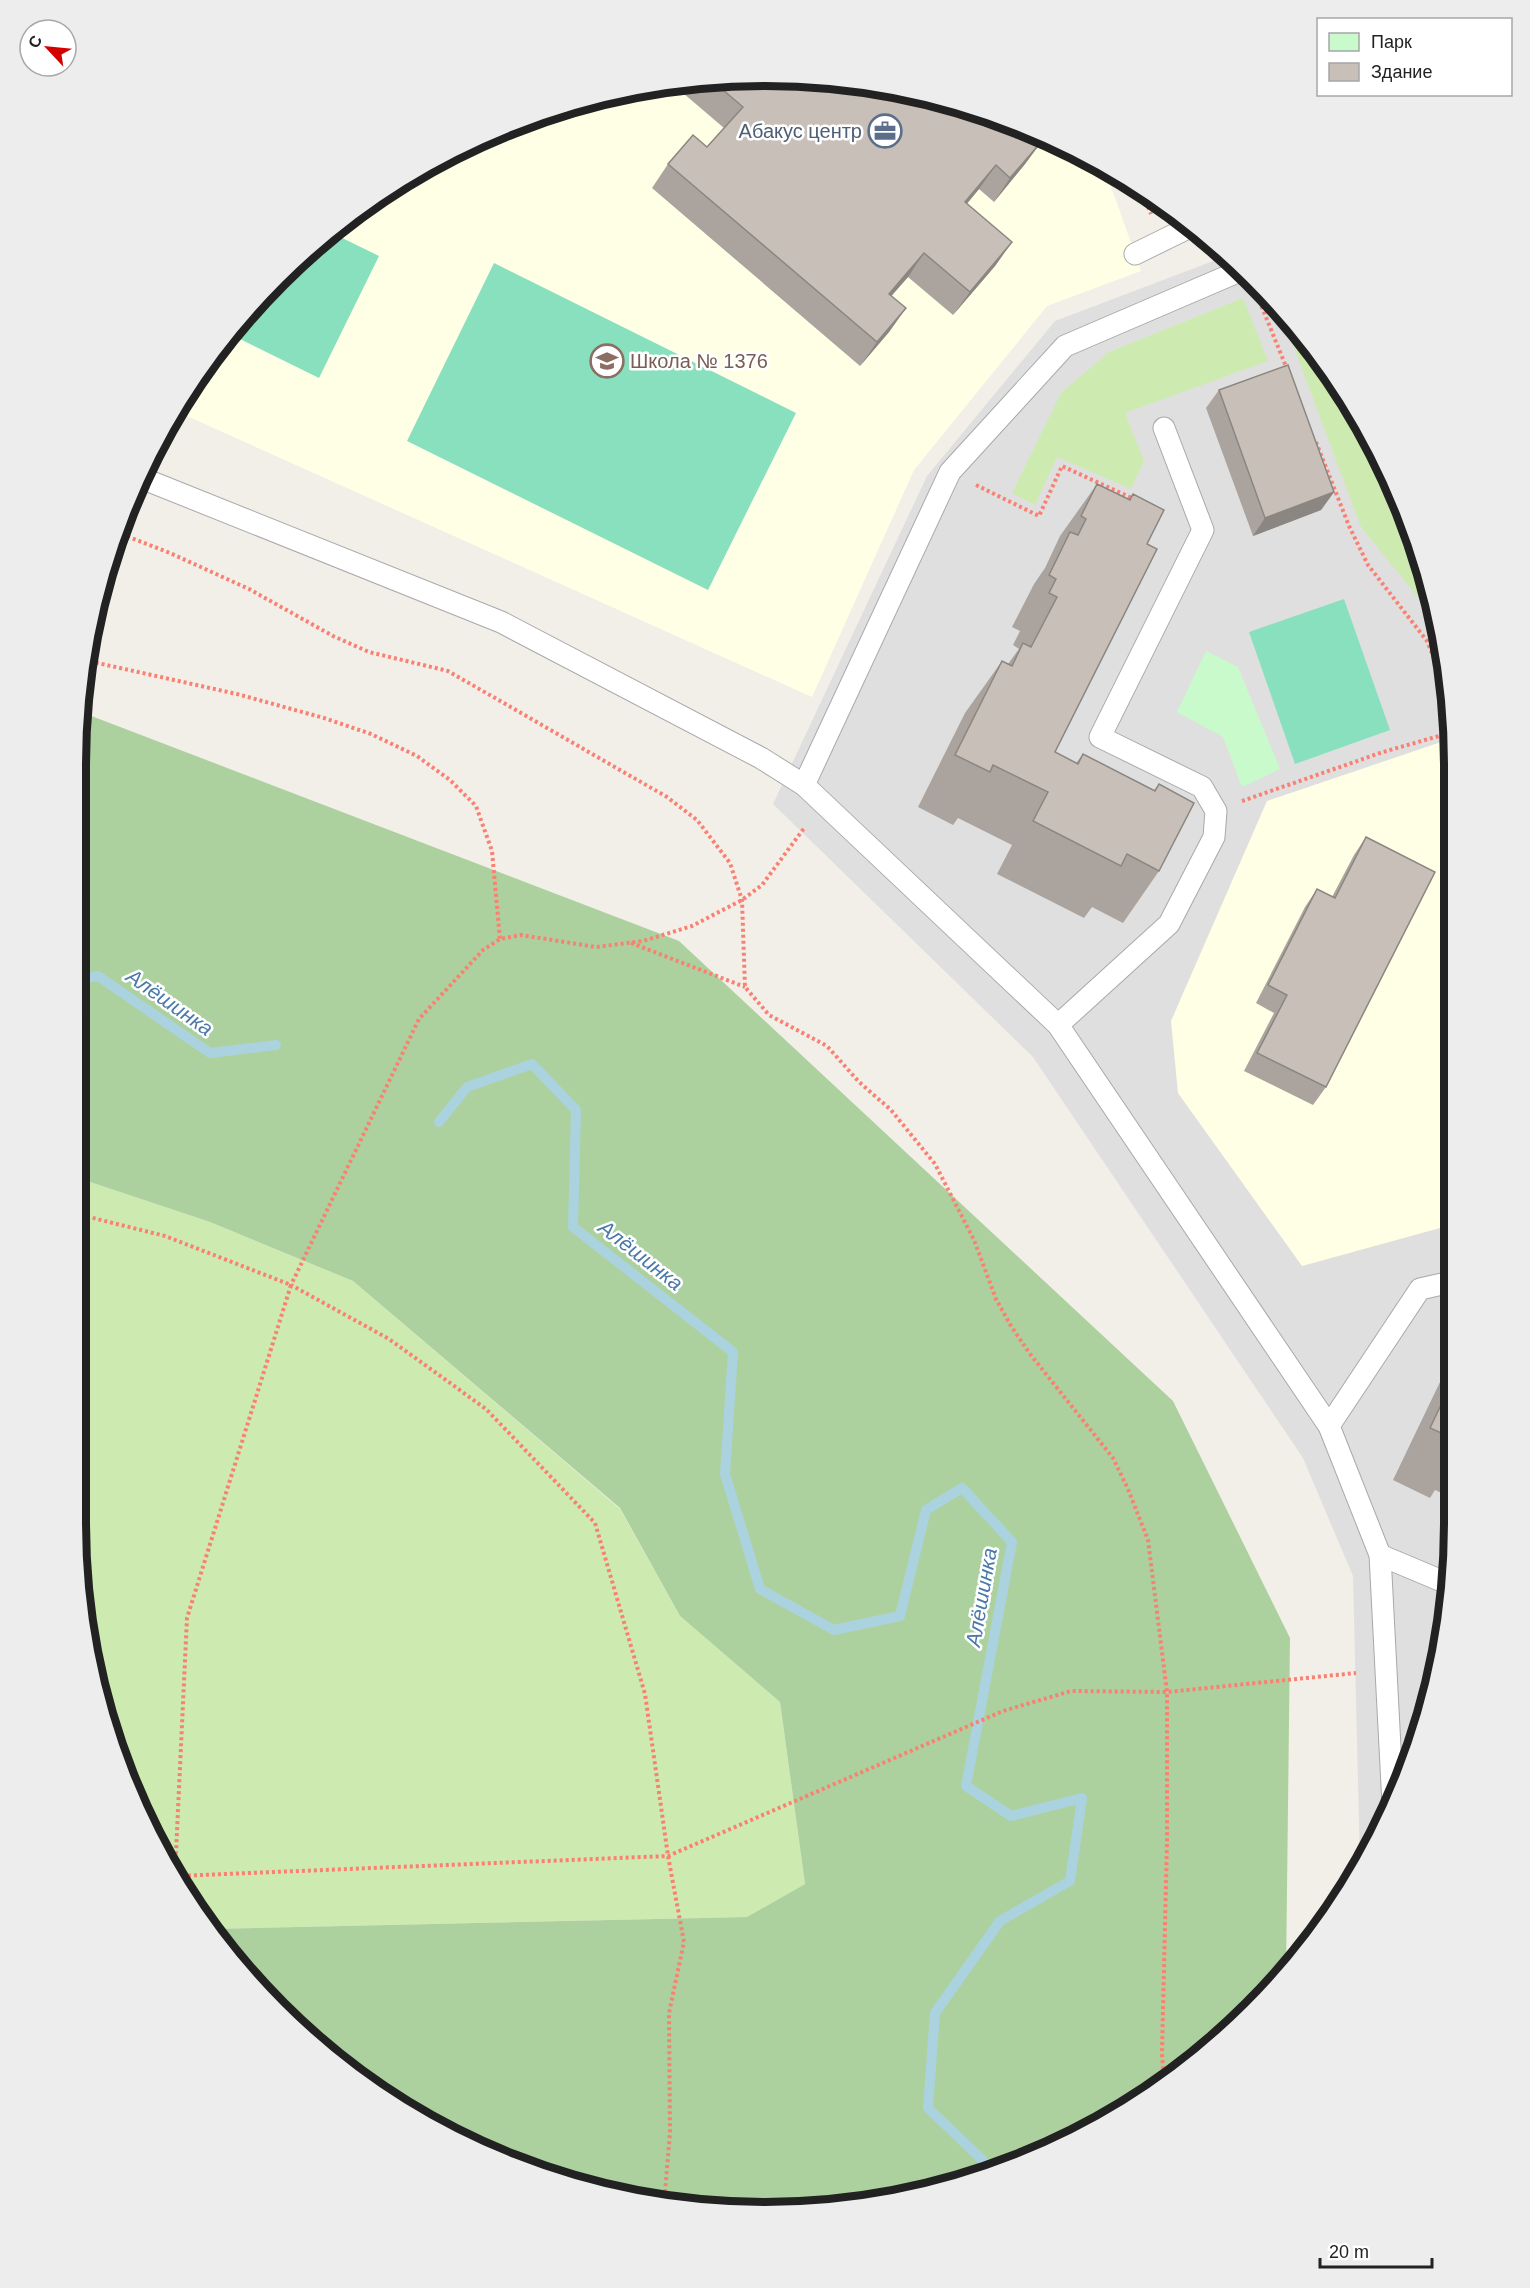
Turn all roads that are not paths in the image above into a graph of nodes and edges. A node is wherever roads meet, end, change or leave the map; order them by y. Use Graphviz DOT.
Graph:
graph roads {
  1 [pos="1184,230"];
  2 [pos="1135,254"];
  3 [pos="1233,274"];
  4 [pos="1164,428"];
  5 [pos="148,481"];
  6 [pos="804,784"];
  7 [pos="1058,1025"];
  8 [pos="1444,1284"];
  9 [pos="1329,1426"];
  10 [pos="1380,1555"];
  11 [pos="1442,1581"];
  12 [pos="1392,1785"];
  1 -- 2 [label="lane"];
  3 -- 6 [label="lane"];
  4 -- 7 [label="lane"];
  5 -- 6 [label="lane"];
  6 -- 7 [label="lane"];
  7 -- 9 [label="lane"];
  8 -- 9 [label="lane"];
  9 -- 10 [label="lane"];
  10 -- 11 [label="lane"];
  10 -- 12 [label="lane"];
}
